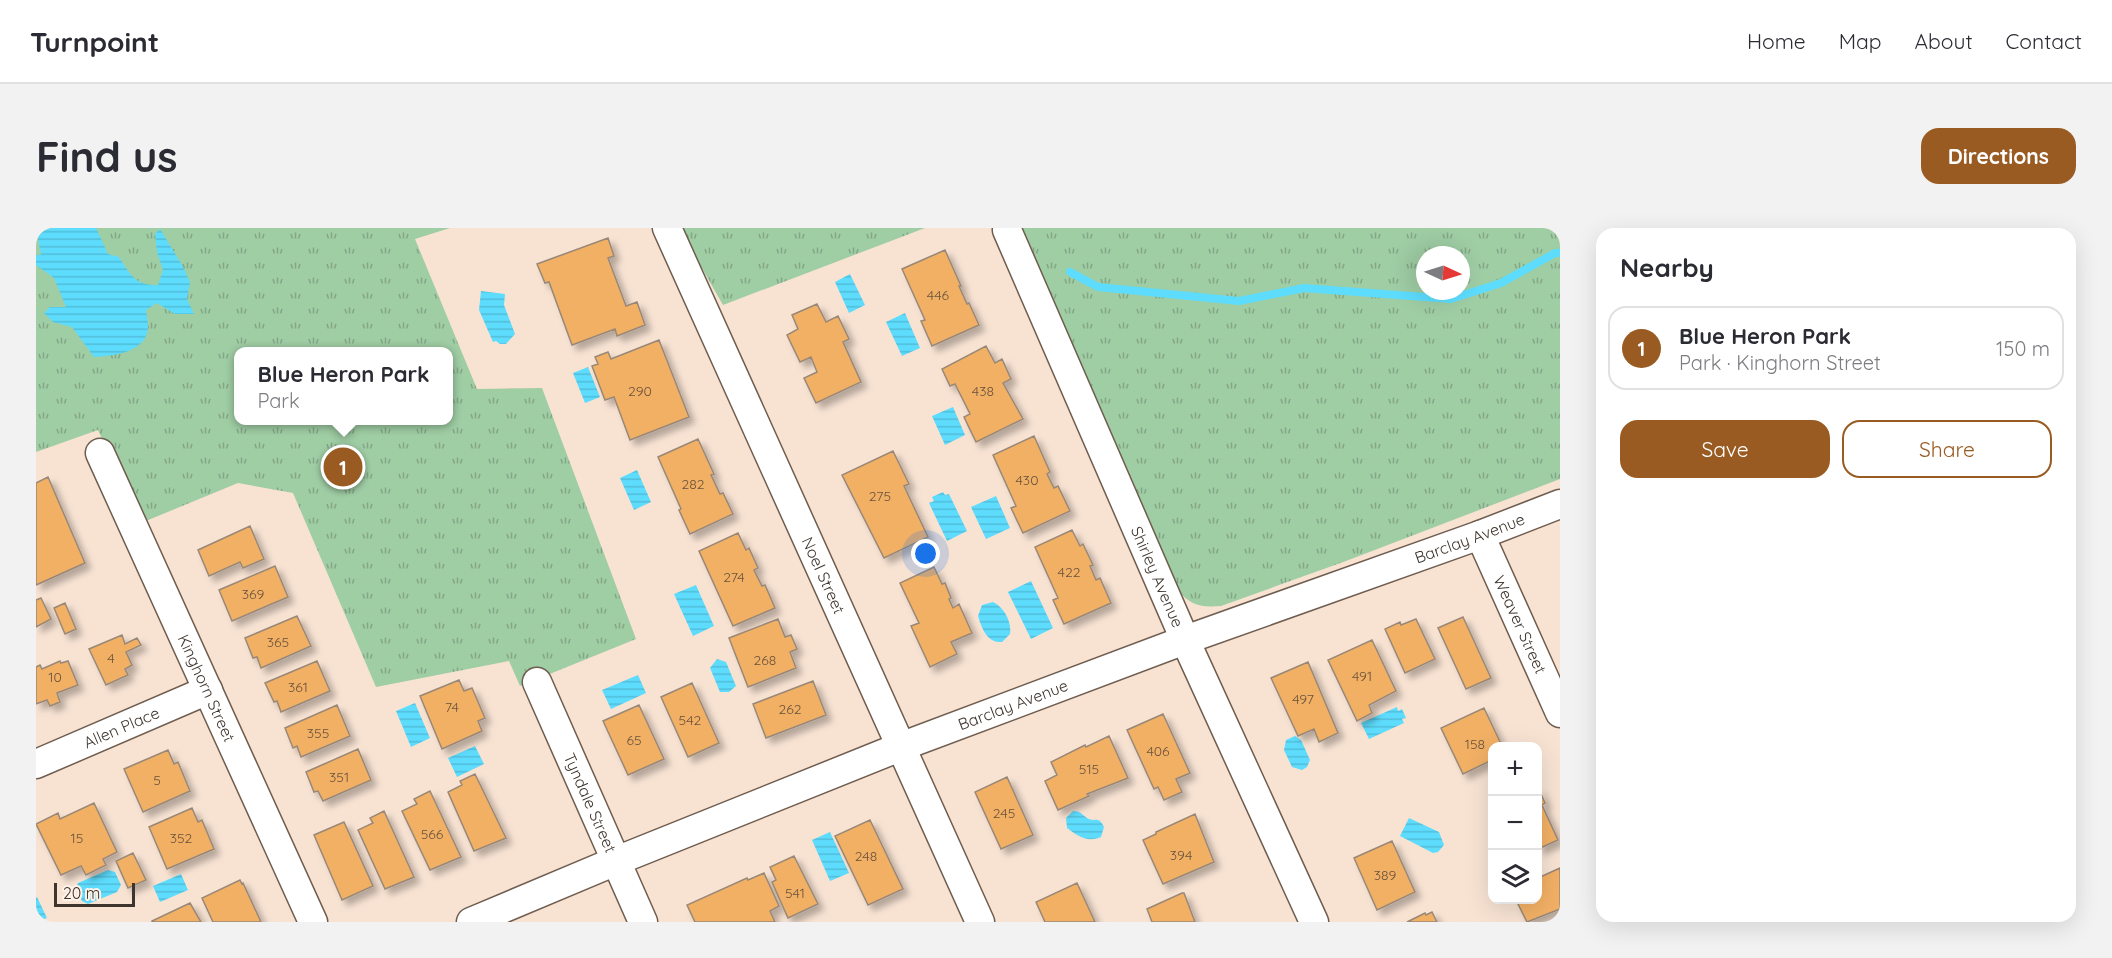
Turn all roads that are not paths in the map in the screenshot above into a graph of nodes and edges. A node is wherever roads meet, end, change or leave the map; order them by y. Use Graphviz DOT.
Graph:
graph roads {
  1 [pos="667,228"];
  2 [pos="1006,230"];
  3 [pos="100,453"];
  4 [pos="1560,504"];
  5 [pos="1480,535"];
  6 [pos="1185,640"];
  7 [pos="537,682"];
  8 [pos="208,690"];
  9 [pos="1560,713"];
  10 [pos="900,747"];
  11 [pos="36,764"];
  12 [pos="616,861"];
  13 [pos="313,922"];
  14 [pos="471,922"];
  15 [pos="644,922"];
  16 [pos="980,922"];
  17 [pos="1314,922"];
  1 -- 10 [label="street, Noel Street"];
  2 -- 6 [label="street, Shirley Avenue"];
  3 -- 8 [label="street, Kinghorn Street"];
  4 -- 5 [label="street, Barclay Avenue"];
  5 -- 6 [label="street, Barclay Avenue"];
  5 -- 9 [label="street, Weaver Street"];
  6 -- 10 [label="street, Barclay Avenue"];
  6 -- 17 [label="street, Shirley Avenue"];
  7 -- 12 [label="street, Tyndale Street"];
  8 -- 11 [label="street, Allen Place"];
  8 -- 13 [label="street, Kinghorn Street"];
  10 -- 12 [label="street, Barclay Avenue"];
  10 -- 16 [label="street, Noel Street"];
  12 -- 14 [label="street, Barclay Avenue"];
  12 -- 15 [label="street, Tyndale Street"];
}
